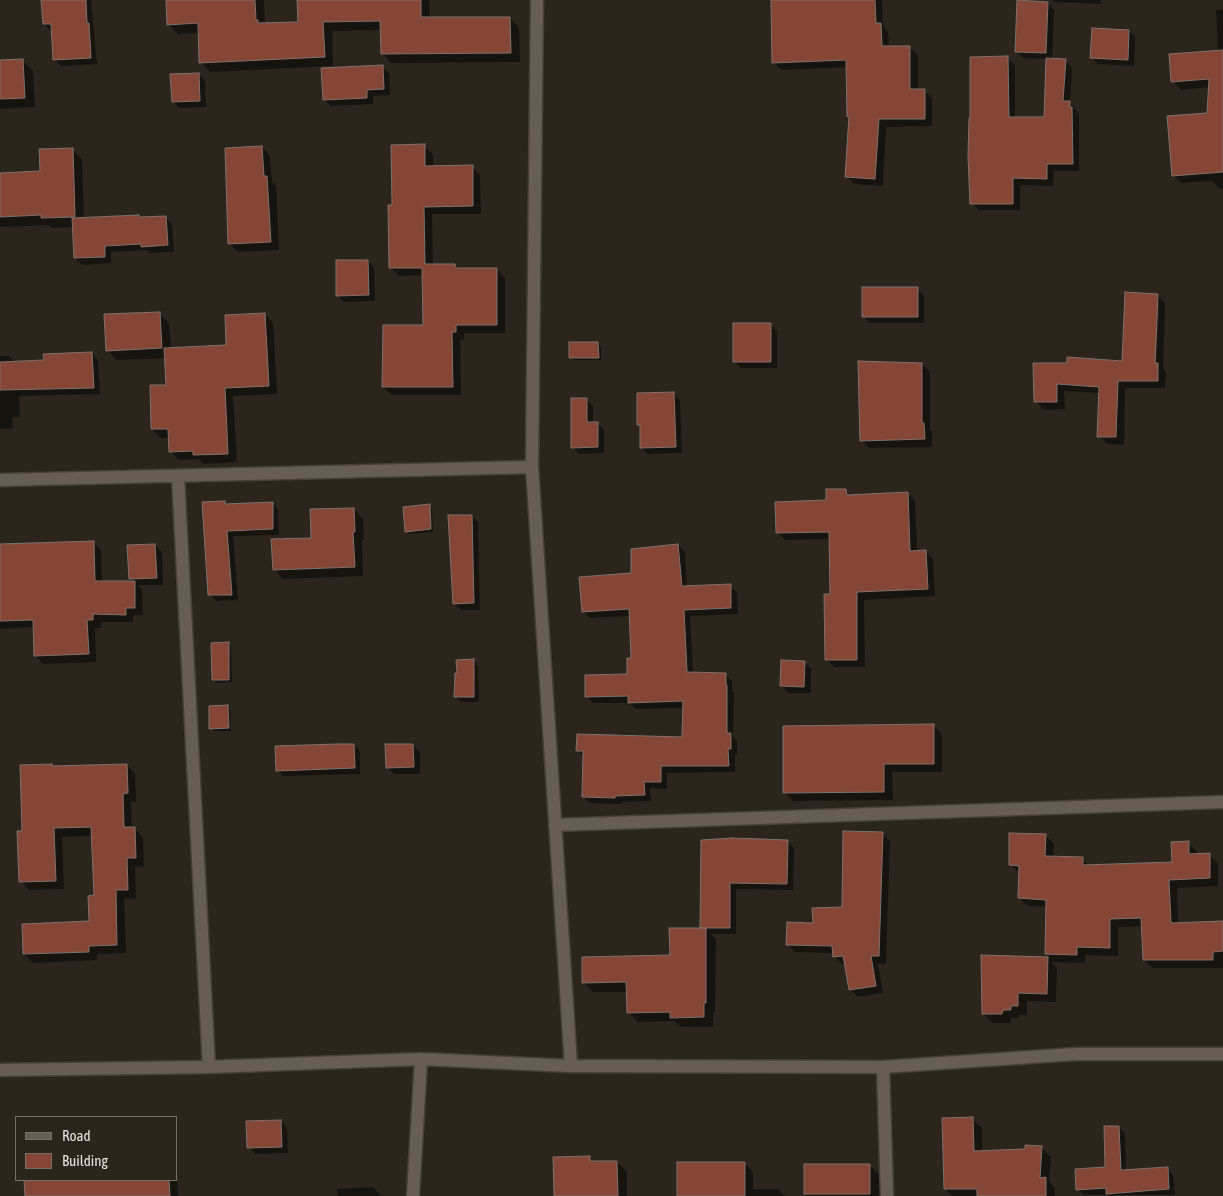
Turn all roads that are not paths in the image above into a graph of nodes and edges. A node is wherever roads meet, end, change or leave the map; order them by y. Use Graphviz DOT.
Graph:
graph roads {
  1 [pos="537,0"];
  2 [pos="532,467"];
  3 [pos="178,477"];
  4 [pos="0,480"];
  5 [pos="1223,802"];
  6 [pos="555,825"];
  7 [pos="1223,1054"];
  8 [pos="421,1059"];
  9 [pos="570,1066"];
  10 [pos="209,1067"];
  11 [pos="883,1067"];
  12 [pos="0,1070"];
  13 [pos="413,1196"];
  14 [pos="888,1196"];
  1 -- 2 [label="street"];
  2 -- 3 [label="street"];
  2 -- 6 [label="street"];
  3 -- 4 [label="street"];
  3 -- 10 [label="street"];
  5 -- 6 [label="street"];
  6 -- 9 [label="street"];
  7 -- 11 [label="street"];
  8 -- 9 [label="street"];
  8 -- 10 [label="street"];
  8 -- 13 [label="street"];
  9 -- 11 [label="street"];
  10 -- 12 [label="street"];
  11 -- 14 [label="street"];
}
